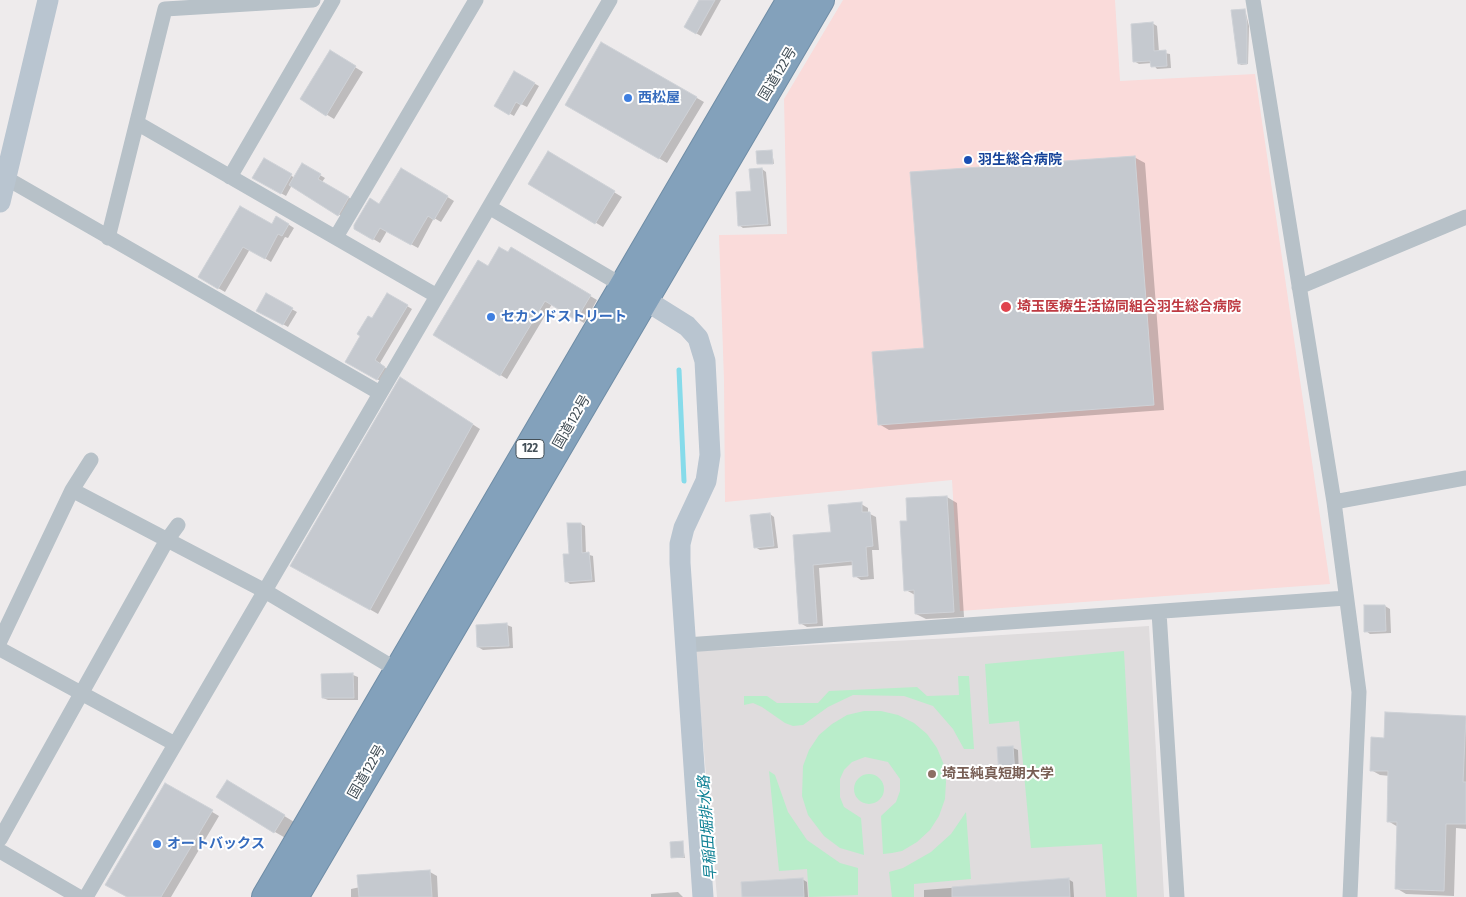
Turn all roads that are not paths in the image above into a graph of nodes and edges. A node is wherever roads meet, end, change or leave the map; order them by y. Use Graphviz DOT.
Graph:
graph roads {
  1 [pos="48,0"];
  2 [pos="313,0"];
  3 [pos="333,0"];
  4 [pos="476,0"];
  5 [pos="610,0"];
  6 [pos="791,0"];
  7 [pos="820,0"];
  8 [pos="1253,0"];
  9 [pos="137,123"];
  10 [pos="230,177"];
  11 [pos="6,178"];
  12 [pos="0,202"];
  13 [pos="489,207"];
  14 [pos="1466,217"];
  15 [pos="336,237"];
  16 [pos="108,238"];
  17 [pos="1300,288"];
  18 [pos="634,293"];
  19 [pos="437,296"];
  20 [pos="380,393"];
  21 [pos="91,460"];
  22 [pos="1466,478"];
  23 [pos="72,490"];
  24 [pos="1334,502"];
  25 [pos="178,525"];
  26 [pos="167,540"];
  27 [pos="265,591"];
  28 [pos="1346,598"];
  29 [pos="1160,612"];
  30 [pos="0,641"];
  31 [pos="686,645"];
  32 [pos="0,649"];
  33 [pos="399,671"];
  34 [pos="81,693"];
  35 [pos="175,744"];
  36 [pos="0,839"];
  37 [pos="0,850"];
  38 [pos="79,897"];
  39 [pos="86,897"];
  40 [pos="266,897"];
  41 [pos="294,897"];
  42 [pos="703,897"];
  43 [pos="1176,897"];
  44 [pos="1350,897"];
  1 -- 11 [label="street"];
  2 -- 9 [label="street"];
  3 -- 10 [label="street"];
  4 -- 15 [label="street"];
  5 -- 13 [label="street"];
  6 -- 18 [label="highway, 国道122号 / 122"];
  7 -- 18 [label="highway, 国道122号 / 122"];
  8 -- 17 [label="street"];
  9 -- 10 [label="street"];
  9 -- 16 [label="street"];
  10 -- 15 [label="street"];
  11 -- 12 [label="street"];
  11 -- 16 [label="street"];
  13 -- 18 [label="street"];
  13 -- 19 [label="street"];
  14 -- 17 [label="street"];
  15 -- 19 [label="street"];
  16 -- 20 [label="street"];
  17 -- 24 [label="street"];
  18 -- 31 [label="street"];
  18 -- 33 [label="highway, 国道122号 / 122"];
  18 -- 41 [label="highway, 国道122号 / 122"];
  19 -- 20 [label="street"];
  20 -- 27 [label="street"];
  21 -- 23 [label="street"];
  22 -- 24 [label="street"];
  23 -- 26 [label="street"];
  23 -- 30 [label="street"];
  24 -- 28 [label="street"];
  25 -- 26 [label="street"];
  26 -- 27 [label="street"];
  26 -- 34 [label="street"];
  27 -- 33 [label="street"];
  27 -- 35 [label="street"];
  28 -- 29 [label="street"];
  28 -- 44 [label="street"];
  29 -- 31 [label="street"];
  29 -- 43 [label="street"];
  31 -- 42 [label="street"];
  32 -- 34 [label="street"];
  33 -- 40 [label="highway, 国道122号 / 122"];
  34 -- 35 [label="street"];
  34 -- 36 [label="street"];
  35 -- 39 [label="street"];
  37 -- 38 [label="street"];
}
